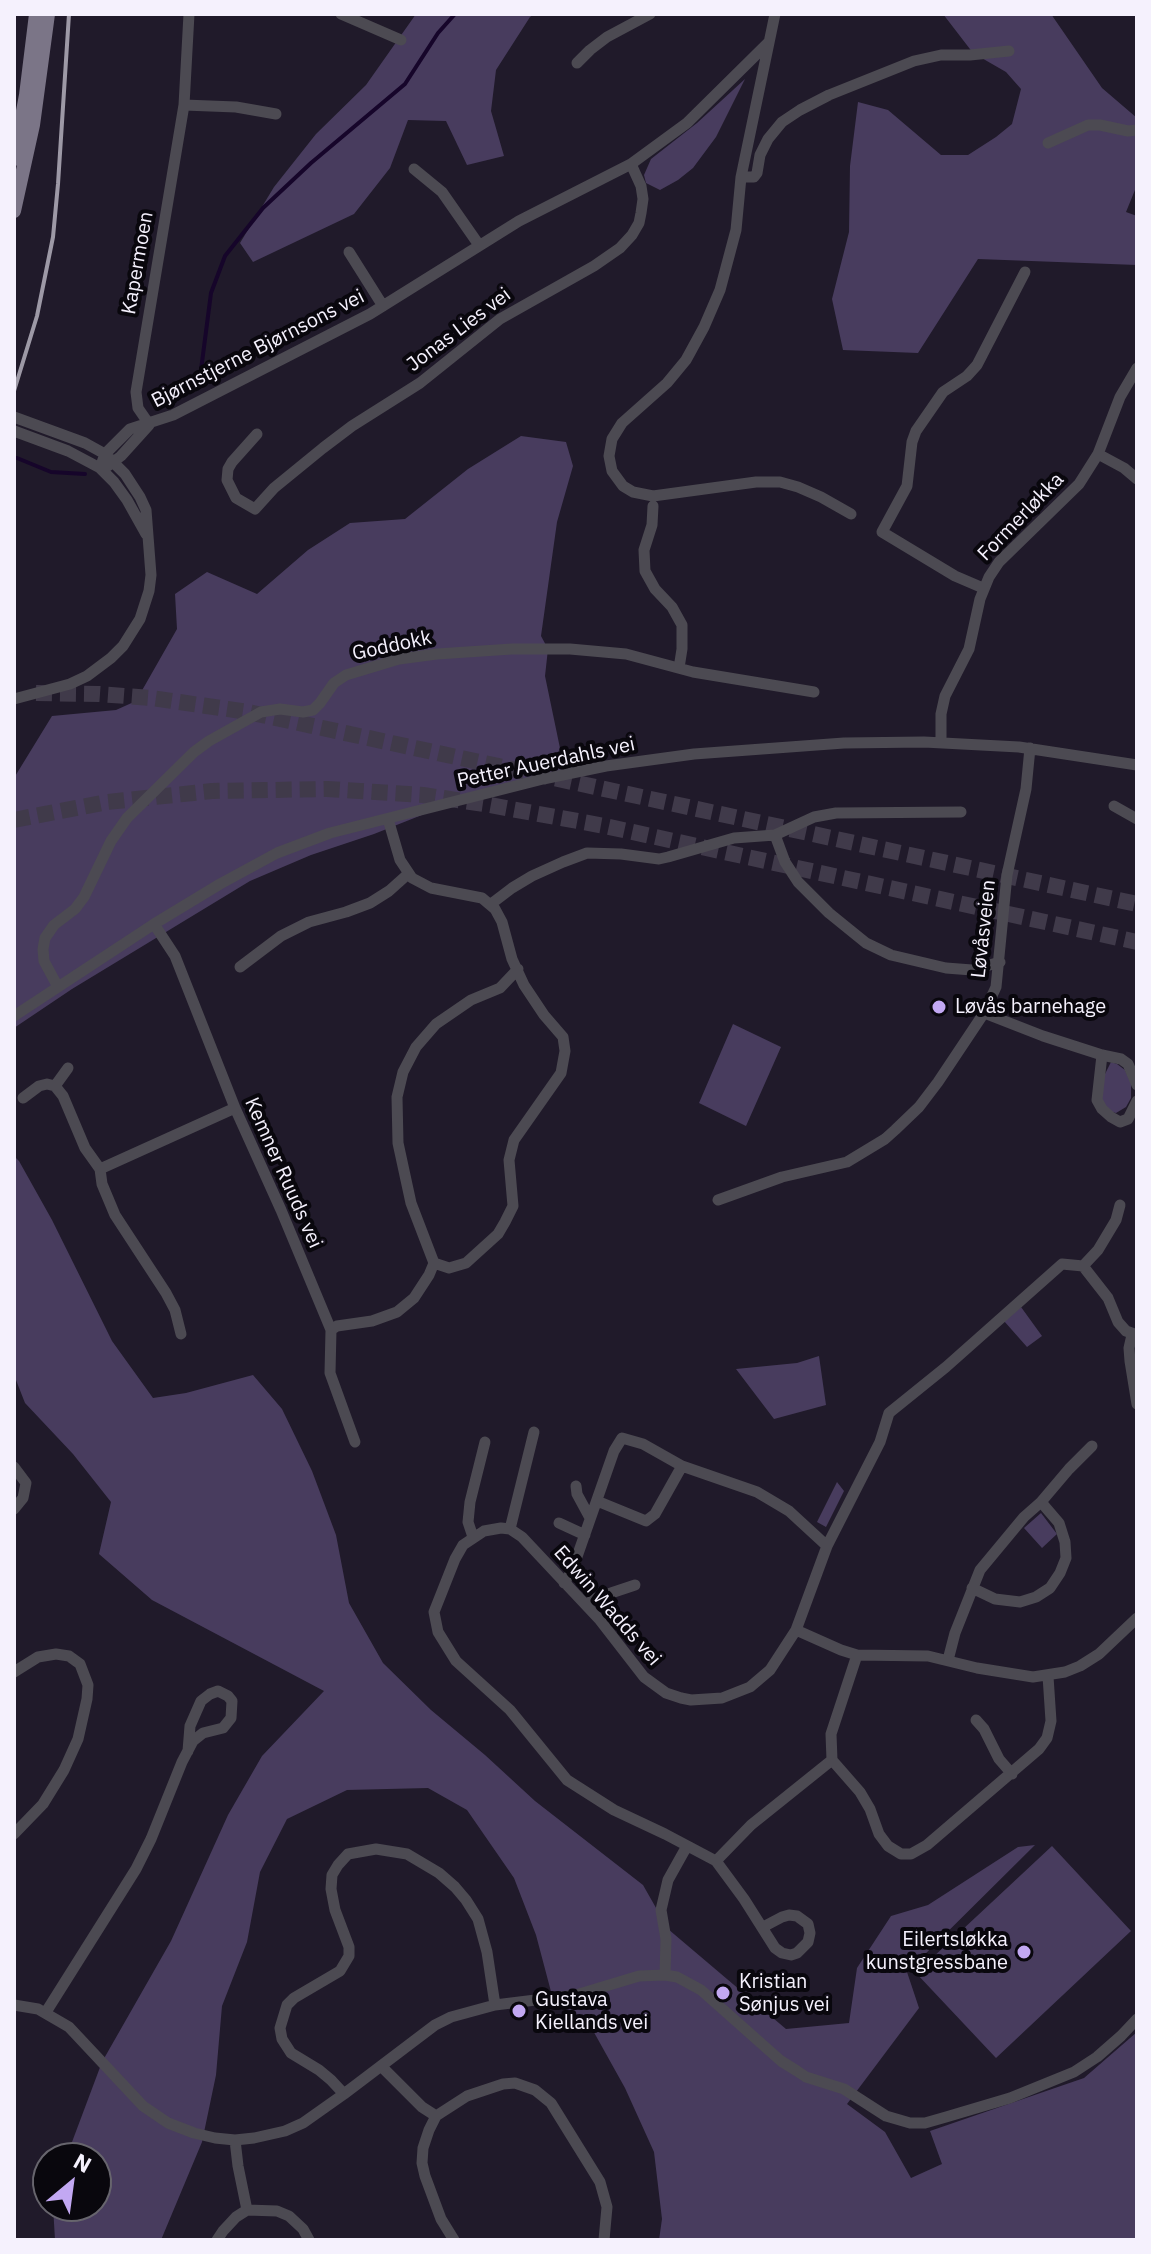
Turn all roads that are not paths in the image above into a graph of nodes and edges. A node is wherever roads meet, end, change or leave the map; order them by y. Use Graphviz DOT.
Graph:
graph roads {
  1 [pos="36,14"];
  2 [pos="48,14"];
  3 [pos="189,14"];
  4 [pos="341,14"];
  5 [pos="650,14"];
  6 [pos="775,14"];
  7 [pos="401,40"];
  8 [pos="768,43"];
  9 [pos="1009,51"];
  10 [pos="577,63"];
  11 [pos="184,105"];
  12 [pos="276,114"];
  13 [pos="1137,130"];
  14 [pos="1048,143"];
  15 [pos="14,159"];
  16 [pos="631,164"];
  17 [pos="414,169"];
  18 [pos="741,177"];
  19 [pos="14,211"];
  20 [pos="479,245"];
  21 [pos="349,252"];
  22 [pos="1025,272"];
  23 [pos="383,306"];
  24 [pos="1137,368"];
  25 [pos="14,417"];
  26 [pos="149,424"];
  27 [pos="14,431"];
  28 [pos="257,434"];
  29 [pos="1098,454"];
  30 [pos="109,459"];
  31 [pos="100,468"];
  32 [pos="1137,479"];
  33 [pos="653,506"];
  34 [pos="851,514"];
  35 [pos="148,539"];
  36 [pos="983,588"];
  37 [pos="679,668"];
  38 [pos="814,692"];
  39 [pos="14,699"];
  40 [pos="941,743"];
  41 [pos="1030,748"];
  42 [pos="1137,765"];
  43 [pos="1114,806"];
  44 [pos="961,812"];
  45 [pos="388,819"];
  46 [pos="1137,819"];
  47 [pos="775,835"];
  48 [pos="408,874"];
  49 [pos="491,904"];
  50 [pos="154,924"];
  51 [pos="1000,962"];
  52 [pos="240,967"];
  53 [pos="518,969"];
  54 [pos="58,987"];
  55 [pos="984,1013"];
  56 [pos="14,1016"];
  57 [pos="1102,1055"];
  58 [pos="68,1068"];
  59 [pos="1137,1085"];
  60 [pos="55,1086"];
  61 [pos="23,1098"];
  62 [pos="1137,1101"];
  63 [pos="235,1108"];
  64 [pos="1133,1120"];
  65 [pos="100,1169"];
  66 [pos="718,1200"];
  67 [pos="1120,1205"];
  68 [pos="434,1263"];
  69 [pos="1083,1266"];
  70 [pos="331,1330"];
  71 [pos="181,1334"];
  72 [pos="1134,1335"];
  73 [pos="1136,1401"];
  74 [pos="534,1432"];
  75 [pos="355,1442"];
  76 [pos="485,1442"];
  77 [pos="1092,1446"];
  78 [pos="682,1466"];
  79 [pos="14,1467"];
  80 [pos="576,1486"];
  81 [pos="597,1501"];
  82 [pos="1041,1502"];
  83 [pos="14,1509"];
  84 [pos="590,1518"];
  85 [pos="559,1523"];
  86 [pos="510,1529"];
  87 [pos="585,1535"];
  88 [pos="473,1537"];
  89 [pos="827,1546"];
  90 [pos="564,1583"];
  91 [pos="635,1585"];
  92 [pos="972,1588"];
  93 [pos="586,1605"];
  94 [pos="1137,1618"];
  95 [pos="796,1630"];
  96 [pos="857,1655"];
  97 [pos="948,1660"];
  98 [pos="14,1672"];
  99 [pos="1048,1676"];
  100 [pos="976,1720"];
  101 [pos="188,1751"];
  102 [pos="832,1760"];
  103 [pos="1012,1774"];
  104 [pos="14,1834"];
  105 [pos="687,1846"];
  106 [pos="716,1861"];
  107 [pos="763,1927"];
  108 [pos="665,1975"];
  109 [pos="14,2005"];
  110 [pos="495,2005"];
  111 [pos="46,2012"];
  112 [pos="1137,2019"];
  113 [pos="381,2066"];
  114 [pos="344,2094"];
  115 [pos="436,2116"];
  116 [pos="235,2140"];
  117 [pos="247,2210"];
  118 [pos="217,2240"];
  119 [pos="309,2240"];
  120 [pos="454,2240"];
  121 [pos="604,2240"];
  1 -- 15 [label="main road"];
  2 -- 19 [label="main road"];
  3 -- 11 [label="street, Kapermoen"];
  4 -- 7 [label="street"];
  5 -- 10 [label="street"];
  6 -- 8 [label="street"];
  8 -- 16 [label="street, Bjørnstjerne Bjørnsons vei"];
  8 -- 18 [label="street"];
  9 -- 18 [label="street"];
  11 -- 12 [label="street"];
  11 -- 26 [label="street, Kapermoen"];
  13 -- 14 [label="street"];
  16 -- 20 [label="street, Bjørnstjerne Bjørnsons vei"];
  16 -- 28 [label="street, Jonas Lies vei"];
  17 -- 20 [label="street"];
  18 -- 34 [label="street"];
  20 -- 23 [label="street, Bjørnstjerne Bjørnsons vei"];
  21 -- 23 [label="street, Bjørnstjerne Bjørnsons vei"];
  22 -- 36 [label="street"];
  23 -- 26 [label="street, Bjørnstjerne Bjørnsons vei"];
  24 -- 29 [label="street, Formerløkka"];
  25 -- 30 [label="street"];
  26 -- 30 [label="street, Bjørnstjerne Bjørnsons vei"];
  27 -- 31 [label="street"];
  29 -- 32 [label="street"];
  29 -- 36 [label="street, Formerløkka"];
  30 -- 31 [label="street, Bjørnstjerne Bjørnsons vei"];
  30 -- 35 [label="street"];
  31 -- 35 [label="street"];
  33 -- 37 [label="street"];
  35 -- 39 [label="street"];
  36 -- 40 [label="street, Formerløkka"];
  37 -- 38 [label="street, Goddokk"];
  37 -- 54 [label="street, Goddokk"];
  40 -- 41 [label="street, Petter Auerdahls vei"];
  40 -- 45 [label="street, Petter Auerdahls vei"];
  41 -- 42 [label="street, Petter Auerdahls vei"];
  41 -- 51 [label="street, Løvåsveien"];
  43 -- 46 [label="street"];
  44 -- 47 [label="street"];
  45 -- 48 [label="street"];
  45 -- 50 [label="street, Petter Auerdahls vei"];
  47 -- 49 [label="street"];
  47 -- 51 [label="street"];
  48 -- 49 [label="street"];
  48 -- 52 [label="street"];
  49 -- 53 [label="street"];
  50 -- 54 [label="street, Petter Auerdahls vei"];
  50 -- 63 [label="street, Kemner Ruuds vei"];
  51 -- 55 [label="street, Løvåsveien"];
  53 -- 68 [label="street"];
  53 -- 68 [label="street"];
  54 -- 56 [label="street, Petter Auerdahls vei"];
  55 -- 57 [label="street"];
  55 -- 66 [label="street, Løvåsveien"];
  57 -- 59 [label="street"];
  57 -- 64 [label="street"];
  58 -- 60 [label="street"];
  60 -- 61 [label="street"];
  60 -- 65 [label="street"];
  62 -- 64 [label="street"];
  63 -- 65 [label="street"];
  63 -- 70 [label="street, Kemner Ruuds vei"];
  65 -- 71 [label="street"];
  67 -- 69 [label="street"];
  68 -- 70 [label="street"];
  69 -- 72 [label="street"];
  69 -- 89 [label="street, Edwin Wadds vei"];
  70 -- 75 [label="street, Kemner Ruuds vei"];
  72 -- 73 [label="street"];
  74 -- 86 [label="street"];
  76 -- 88 [label="street"];
  77 -- 82 [label="street"];
  78 -- 81 [label="street"];
  78 -- 81 [label="street"];
  78 -- 89 [label="street"];
  79 -- 83 [label="street"];
  80 -- 84 [label="street"];
  81 -- 84 [label="street"];
  82 -- 92 [label="street"];
  82 -- 92 [label="street"];
  84 -- 87 [label="street"];
  85 -- 87 [label="street"];
  86 -- 88 [label="street"];
  86 -- 90 [label="street, Edwin Wadds vei"];
  87 -- 90 [label="street"];
  88 -- 105 [label="street"];
  89 -- 95 [label="street, Edwin Wadds vei"];
  90 -- 93 [label="street, Edwin Wadds vei"];
  91 -- 93 [label="street"];
  92 -- 97 [label="street"];
  93 -- 95 [label="street, Edwin Wadds vei"];
  94 -- 99 [label="street"];
  95 -- 96 [label="street"];
  96 -- 97 [label="street"];
  96 -- 102 [label="street"];
  97 -- 99 [label="street"];
  98 -- 104 [label="street"];
  99 -- 103 [label="street"];
  100 -- 103 [label="street"];
  101 -- 101 [label="street"];
  101 -- 111 [label="street"];
  102 -- 103 [label="street"];
  102 -- 106 [label="street"];
  105 -- 106 [label="street"];
  105 -- 108 [label="street"];
  106 -- 107 [label="street"];
  108 -- 110 [label="street"];
  108 -- 112 [label="street"];
  109 -- 111 [label="street"];
  110 -- 113 [label="street"];
  110 -- 114 [label="street"];
  111 -- 116 [label="street"];
  113 -- 114 [label="street"];
  113 -- 115 [label="street"];
  114 -- 116 [label="street"];
  115 -- 120 [label="street"];
  115 -- 121 [label="street"];
  116 -- 117 [label="street"];
  117 -- 118 [label="street"];
  117 -- 119 [label="street"];
}
